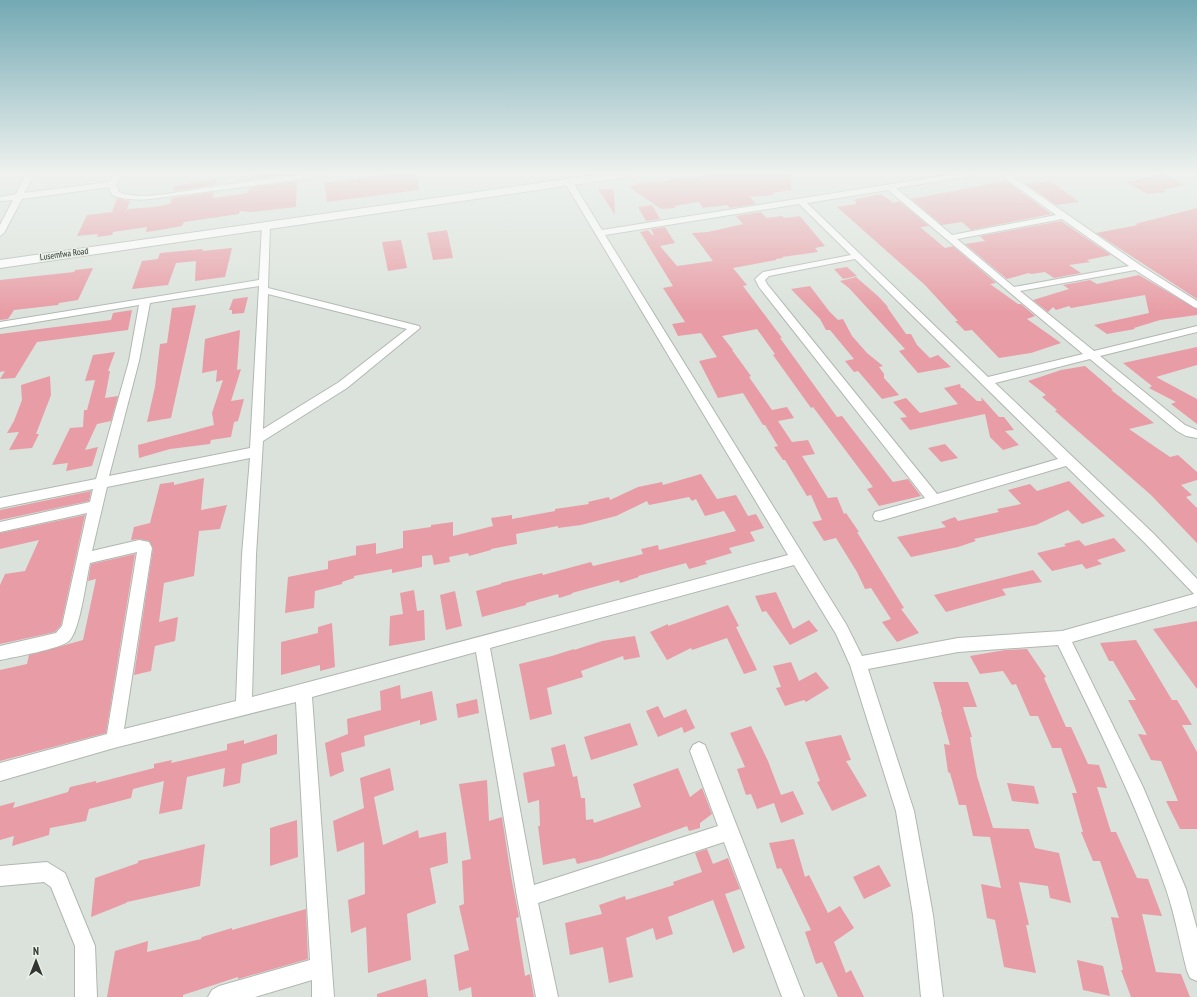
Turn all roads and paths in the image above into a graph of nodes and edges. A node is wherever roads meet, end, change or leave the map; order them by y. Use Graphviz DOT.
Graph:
graph roads {
  1 [pos="6,221"];
  2 [pos="305,221"];
  3 [pos="592,221"];
  4 [pos="681,221"];
  5 [pos="821,221"];
  6 [pos="930,221"];
  7 [pos="1041,221"];
  8 [pos="1070,221"];
  9 [pos="266,226"];
  10 [pos="0,233"];
  11 [pos="599,233"];
  12 [pos="951,238"];
  13 [pos="857,256"];
  14 [pos="0,264"];
  15 [pos="1137,267"];
  16 [pos="263,286"];
  17 [pos="1012,290"];
  18 [pos="145,302"];
  19 [pos="1197,305"];
  20 [pos="0,325"];
  21 [pos="1197,329"];
  22 [pos="1092,354"];
  23 [pos="988,381"];
  24 [pos="1197,434"];
  25 [pos="256,445"];
  26 [pos="1068,461"];
  27 [pos="101,482"];
  28 [pos="934,500"];
  29 [pos="0,503"];
  30 [pos="95,506"];
  31 [pos="880,516"];
  32 [pos="0,527"];
  33 [pos="797,558"];
  34 [pos="84,559"];
  35 [pos="1197,589"];
  36 [pos="1197,600"];
  37 [pos="1062,638"];
  38 [pos="482,644"];
  39 [pos="0,652"];
  40 [pos="858,664"];
  41 [pos="304,692"];
  42 [pos="244,707"];
  43 [pos="114,740"];
  44 [pos="699,751"];
  45 [pos="0,772"];
  46 [pos="730,831"];
  47 [pos="0,876"];
  48 [pos="527,897"];
  49 [pos="322,966"];
  50 [pos="1197,971"];
  51 [pos="86,997"];
  52 [pos="219,997"];
  53 [pos="323,997"];
  54 [pos="547,997"];
  55 [pos="793,997"];
  56 [pos="932,997"];
  1 -- 10 [label="street"];
  2 -- 9 [label="street, Lusemfwa Road"];
  3 -- 11 [label="street"];
  4 -- 11 [label="street"];
  5 -- 13 [label="street"];
  6 -- 12 [label="street"];
  7 -- 12 [label="street"];
  8 -- 15 [label="street"];
  9 -- 14 [label="street, Lusemfwa Road"];
  9 -- 16 [label="street"];
  11 -- 33 [label="street"];
  12 -- 17 [label="street"];
  13 -- 23 [label="street"];
  13 -- 28 [label="street"];
  15 -- 17 [label="street"];
  15 -- 19 [label="street"];
  16 -- 18 [label="street"];
  16 -- 25 [label="street"];
  16 -- 25 [label="street"];
  17 -- 22 [label="street"];
  18 -- 20 [label="street"];
  18 -- 27 [label="street"];
  21 -- 22 [label="street"];
  22 -- 23 [label="street"];
  22 -- 24 [label="street"];
  23 -- 26 [label="street"];
  25 -- 27 [label="street"];
  25 -- 42 [label="street"];
  26 -- 28 [label="street"];
  26 -- 35 [label="street"];
  27 -- 29 [label="street"];
  27 -- 30 [label="street"];
  28 -- 31 [label="street"];
  30 -- 32 [label="street"];
  30 -- 34 [label="street"];
  33 -- 38 [label="street"];
  33 -- 40 [label="street"];
  34 -- 39 [label="street"];
  34 -- 43 [label="street"];
  36 -- 37 [label="street"];
  37 -- 40 [label="street"];
  37 -- 50 [label="street"];
  38 -- 41 [label="street"];
  38 -- 48 [label="street"];
  40 -- 56 [label="street"];
  41 -- 42 [label="street"];
  41 -- 49 [label="street"];
  42 -- 43 [label="street"];
  43 -- 45 [label="street"];
  44 -- 46 [label="street"];
  46 -- 48 [label="street"];
  46 -- 55 [label="street"];
  47 -- 51 [label="street"];
  48 -- 54 [label="street"];
  49 -- 52 [label="street"];
  49 -- 53 [label="street"];
}
